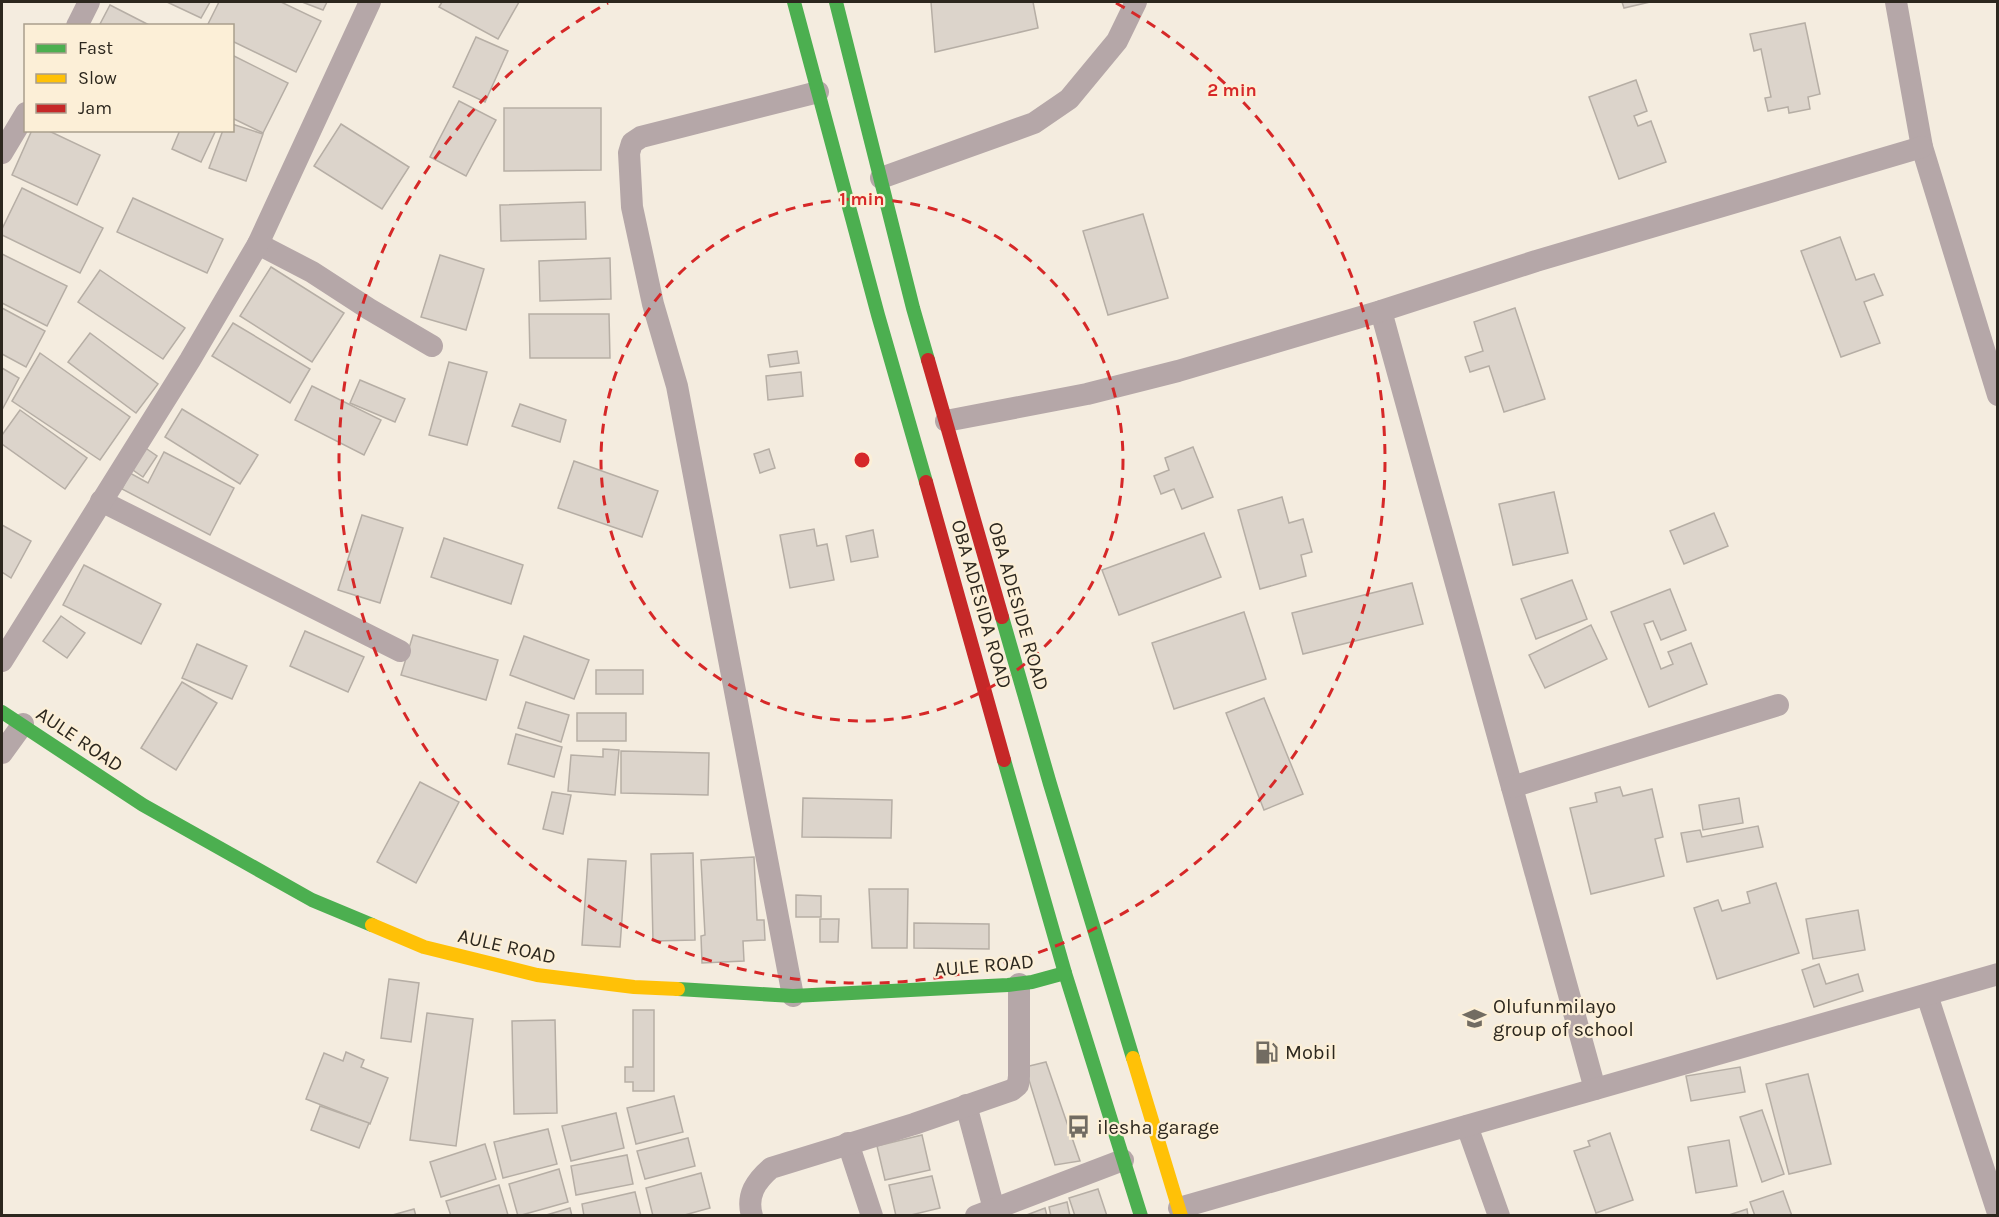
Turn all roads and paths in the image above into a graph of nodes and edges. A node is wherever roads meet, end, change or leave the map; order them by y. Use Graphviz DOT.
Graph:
graph roads {
  1 [pos="89,2"];
  2 [pos="370,2"];
  3 [pos="794,2"];
  4 [pos="836,2"];
  5 [pos="1136,2"];
  6 [pos="1896,2"];
  7 [pos="78,24"];
  8 [pos="818,92"];
  9 [pos="24,115"];
  10 [pos="1922,147"];
  11 [pos="2,153"];
  12 [pos="881,178"];
  13 [pos="258,244"];
  14 [pos="1381,311"];
  15 [pos="432,346"];
  16 [pos="1998,394"];
  17 [pos="946,421"];
  18 [pos="101,501"];
  19 [pos="399,651"];
  20 [pos="2,661"];
  21 [pos="1778,705"];
  22 [pos="2,712"];
  23 [pos="23,724"];
  24 [pos="2,753"];
  25 [pos="1512,787"];
  26 [pos="1065,974"];
  27 [pos="1998,974"];
  28 [pos="1019,984"];
  29 [pos="1927,995"];
  30 [pos="793,996"];
  31 [pos="1595,1089"];
  32 [pos="966,1105"];
  33 [pos="1467,1126"];
  34 [pos="848,1143"];
  35 [pos="1123,1160"];
  36 [pos="985,1212"];
  37 [pos="1180,1212"];
  38 [pos="1998,1213"];
  39 [pos="752,1215"];
  40 [pos="872,1215"];
  41 [pos="1141,1215"];
  42 [pos="1499,1215"];
  1 -- 7 [label="street"];
  2 -- 13 [label="street"];
  3 -- 8 [label="main road, OBA ADESIDA ROAD"];
  4 -- 12 [label="main road, OBA ADESIDE ROAD"];
  5 -- 12 [label="street"];
  6 -- 10 [label="street"];
  8 -- 26 [label="main road, OBA ADESIDA ROAD"];
  8 -- 30 [label="street"];
  9 -- 11 [label="street"];
  10 -- 14 [label="street"];
  10 -- 16 [label="street"];
  12 -- 17 [label="main road, OBA ADESIDE ROAD"];
  13 -- 15 [label="street"];
  13 -- 18 [label="street"];
  14 -- 17 [label="street"];
  14 -- 25 [label="street"];
  17 -- 37 [label="main road, OBA ADESIDE ROAD"];
  18 -- 19 [label="street"];
  18 -- 20 [label="street"];
  21 -- 25 [label="street"];
  22 -- 23 [label="main road, AULE ROAD"];
  23 -- 24 [label="street"];
  23 -- 30 [label="main road, AULE ROAD"];
  25 -- 31 [label="street"];
  26 -- 28 [label="main road, AULE ROAD"];
  26 -- 35 [label="main road, OBA ADESIDA ROAD"];
  27 -- 29 [label="street"];
  28 -- 30 [label="main road, AULE ROAD"];
  28 -- 32 [label="street"];
  29 -- 31 [label="street"];
  29 -- 38 [label="street"];
  31 -- 33 [label="street"];
  32 -- 34 [label="street"];
  32 -- 36 [label="street"];
  33 -- 37 [label="street"];
  33 -- 42 [label="street"];
  34 -- 39 [label="street"];
  34 -- 40 [label="street"];
  35 -- 36 [label="street"];
  35 -- 41 [label="main road, OBA ADESIDA ROAD"];
}
